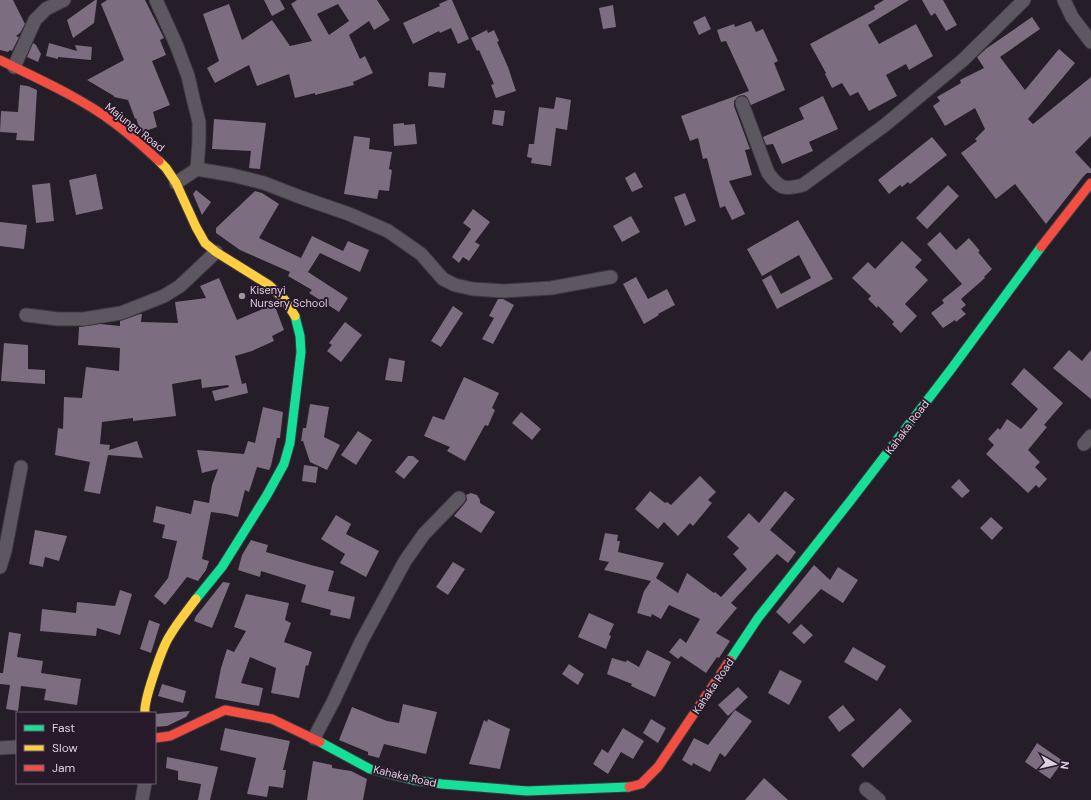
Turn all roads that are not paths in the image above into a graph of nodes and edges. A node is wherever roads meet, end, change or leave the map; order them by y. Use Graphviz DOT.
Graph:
graph roads {
  1 [pos="64,0"];
  2 [pos="156,0"];
  3 [pos="1024,0"];
  4 [pos="1064,0"];
  5 [pos="1091,42"];
  6 [pos="0,60"];
  7 [pos="14,67"];
  8 [pos="742,103"];
  9 [pos="197,169"];
  10 [pos="176,183"];
  11 [pos="1091,183"];
  12 [pos="216,252"];
  13 [pos="610,277"];
  14 [pos="26,315"];
  15 [pos="21,467"];
  16 [pos="459,498"];
  17 [pos="0,567"];
  18 [pos="144,712"];
  19 [pos="156,738"];
  20 [pos="314,738"];
  21 [pos="16,747"];
  22 [pos="0,748"];
  23 [pos="145,784"];
  24 [pos="866,789"];
  25 [pos="142,800"];
  26 [pos="879,800"];
  1 -- 7 [label="street"];
  2 -- 9 [label="street"];
  3 -- 8 [label="street"];
  4 -- 5 [label="street"];
  6 -- 7 [label="street, Majungu Road"];
  7 -- 10 [label="street, Majungu Road"];
  9 -- 10 [label="street"];
  9 -- 13 [label="street"];
  10 -- 12 [label="street, Majungu Road"];
  11 -- 20 [label="street, Kahaka Road"];
  12 -- 14 [label="street"];
  12 -- 18 [label="street, Majungu Road"];
  15 -- 17 [label="street"];
  16 -- 20 [label="street"];
  19 -- 20 [label="street, Kahaka Road"];
  21 -- 22 [label="street"];
  23 -- 25 [label="street"];
  24 -- 26 [label="street"];
}
